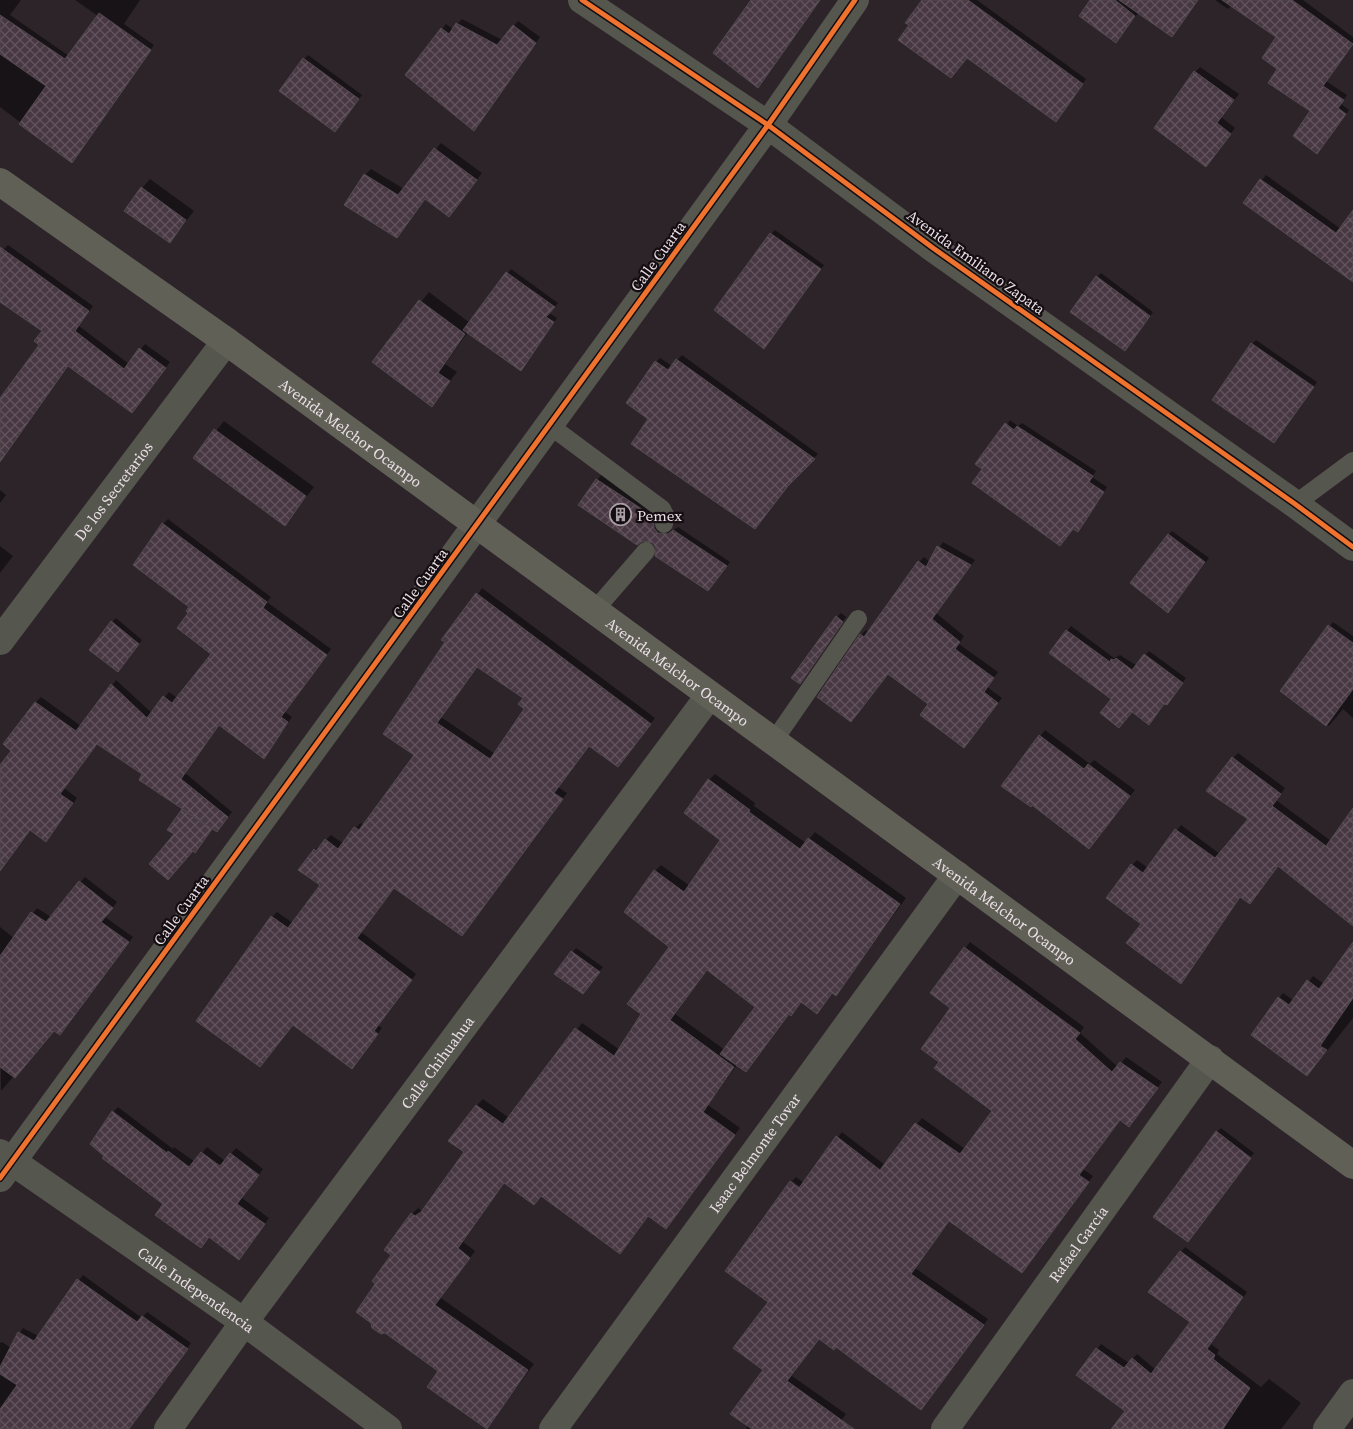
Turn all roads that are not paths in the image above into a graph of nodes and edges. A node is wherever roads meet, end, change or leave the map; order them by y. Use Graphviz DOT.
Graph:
graph roads {
  1 [pos="582,0"];
  2 [pos="855,0"];
  3 [pos="768,125"];
  4 [pos="0,182"];
  5 [pos="226,342"];
  6 [pos="549,425"];
  7 [pos="1353,461"];
  8 [pos="1295,504"];
  9 [pos="664,524"];
  10 [pos="478,526"];
  11 [pos="1353,547"];
  12 [pos="646,551"];
  13 [pos="594,611"];
  14 [pos="858,619"];
  15 [pos="0,641"];
  16 [pos="709,696"];
  17 [pos="773,742"];
  18 [pos="957,875"];
  19 [pos="1210,1060"];
  20 [pos="4,1164"];
  21 [pos="1353,1165"];
  22 [pos="244,1322"];
  23 [pos="1353,1393"];
  24 [pos="168,1429"];
  25 [pos="388,1429"];
  26 [pos="553,1429"];
  27 [pos="944,1429"];
  28 [pos="1326,1429"];
  1 -- 3 [label="street, Avenida Emiliano Zapata"];
  2 -- 3 [label="street, Calle Cuarta"];
  3 -- 6 [label="street, Calle Cuarta"];
  3 -- 8 [label="street, Avenida Emiliano Zapata"];
  4 -- 5 [label="main road, Avenida Melchor Ocampo"];
  5 -- 10 [label="main road, Avenida Melchor Ocampo"];
  5 -- 15 [label="street, De los Secretarios"];
  6 -- 9 [label="lane"];
  6 -- 10 [label="street, Calle Cuarta"];
  7 -- 8 [label="lane"];
  8 -- 11 [label="street, Avenida Emiliano Zapata"];
  10 -- 13 [label="main road, Avenida Melchor Ocampo"];
  10 -- 20 [label="street, Calle Cuarta"];
  12 -- 13 [label="lane"];
  13 -- 16 [label="main road, Avenida Melchor Ocampo"];
  14 -- 17 [label="lane"];
  16 -- 17 [label="main road, Avenida Melchor Ocampo"];
  16 -- 22 [label="street, Calle Chihuahua"];
  17 -- 18 [label="main road, Avenida Melchor Ocampo"];
  18 -- 19 [label="main road, Avenida Melchor Ocampo"];
  18 -- 26 [label="street, Isaac Belmonte Tovar"];
  19 -- 21 [label="main road, Avenida Melchor Ocampo"];
  19 -- 27 [label="street, Rafael García"];
  20 -- 22 [label="street, Calle Independencia"];
  22 -- 24 [label="street, Calle Chihuahua"];
  22 -- 25 [label="street, Calle Independencia"];
  23 -- 28 [label="street"];
}
